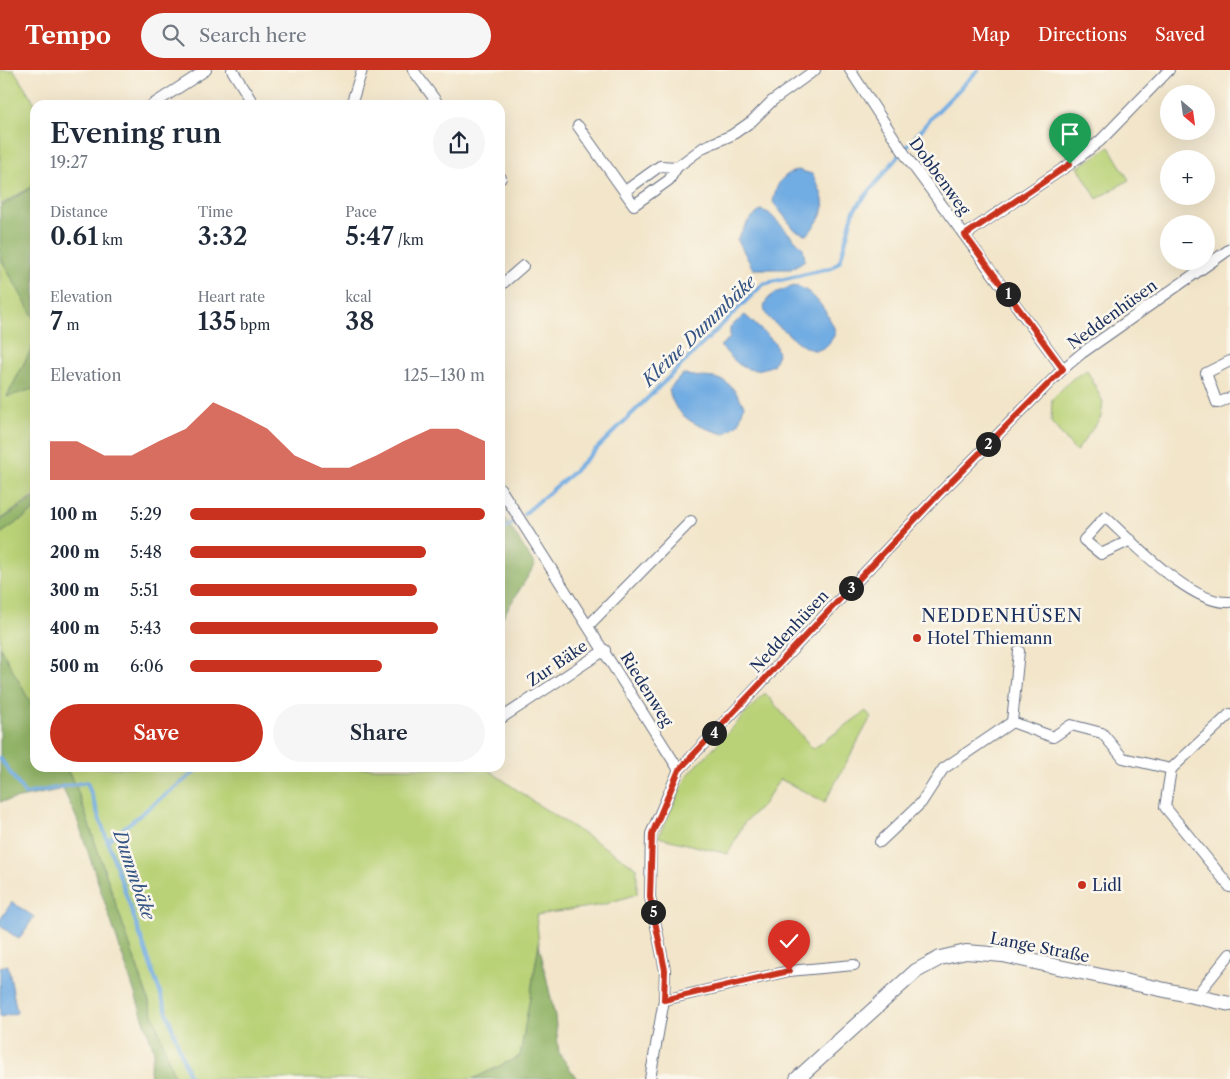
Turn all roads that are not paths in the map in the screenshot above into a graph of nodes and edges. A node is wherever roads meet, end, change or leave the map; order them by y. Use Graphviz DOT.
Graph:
graph roads {
  1 [pos="206,70"];
  2 [pos="232,70"];
  3 [pos="362,70"];
  4 [pos="413,70"];
  5 [pos="815,70"];
  6 [pos="850,70"];
  7 [pos="1169,70"];
  8 [pos="160,100"];
  9 [pos="251,100"];
  10 [pos="353,100"];
  11 [pos="435,100"];
  12 [pos="578,126"];
  13 [pos="677,167"];
  14 [pos="625,191"];
  15 [pos="965,235"];
  16 [pos="1230,249"];
  17 [pos="523,266"];
  18 [pos="505,282"];
  19 [pos="1230,361"];
  20 [pos="1063,369"];
  21 [pos="1230,398"];
  22 [pos="505,496"];
  23 [pos="691,521"];
  24 [pos="1131,540"];
  25 [pos="1230,602"];
  26 [pos="588,625"];
  27 [pos="605,650"];
  28 [pos="1019,651"];
  29 [pos="1230,714"];
  30 [pos="505,716"];
  31 [pos="1012,722"];
  32 [pos="679,770"];
  33 [pos="1171,770"];
  34 [pos="880,842"];
  35 [pos="1230,886"];
  36 [pos="1230,954"];
  37 [pos="854,965"];
  38 [pos="1197,995"];
  39 [pos="664,1000"];
  40 [pos="1230,1004"];
  41 [pos="650,1079"];
  42 [pos="797,1079"];
  1 -- 8 [label="street"];
  2 -- 9 [label="street"];
  3 -- 10 [label="street"];
  4 -- 11 [label="street"];
  5 -- 13 [label="street"];
  6 -- 15 [label="street, Dobbenweg"];
  7 -- 15 [label="street"];
  12 -- 14 [label="street"];
  13 -- 14 [label="street"];
  13 -- 14 [label="street"];
  15 -- 20 [label="street, Dobbenweg"];
  16 -- 20 [label="street, Neddenhüsen"];
  17 -- 18 [label="street"];
  19 -- 21 [label="street"];
  20 -- 32 [label="street, Neddenhüsen"];
  22 -- 26 [label="street, Riedenweg"];
  23 -- 26 [label="street"];
  24 -- 25 [label="street"];
  26 -- 27 [label="street, Riedenweg"];
  27 -- 30 [label="street, Zur Bäke"];
  27 -- 32 [label="street, Riedenweg"];
  28 -- 31 [label="street"];
  29 -- 33 [label="street"];
  31 -- 33 [label="street"];
  31 -- 34 [label="street"];
  32 -- 39 [label="street, Neddenhüsen"];
  33 -- 35 [label="street"];
  36 -- 38 [label="street"];
  37 -- 39 [label="street"];
  38 -- 40 [label="street, Lange Straße"];
  38 -- 42 [label="street, Lange Straße"];
  39 -- 41 [label="street, Neddenhüsen"];
}
